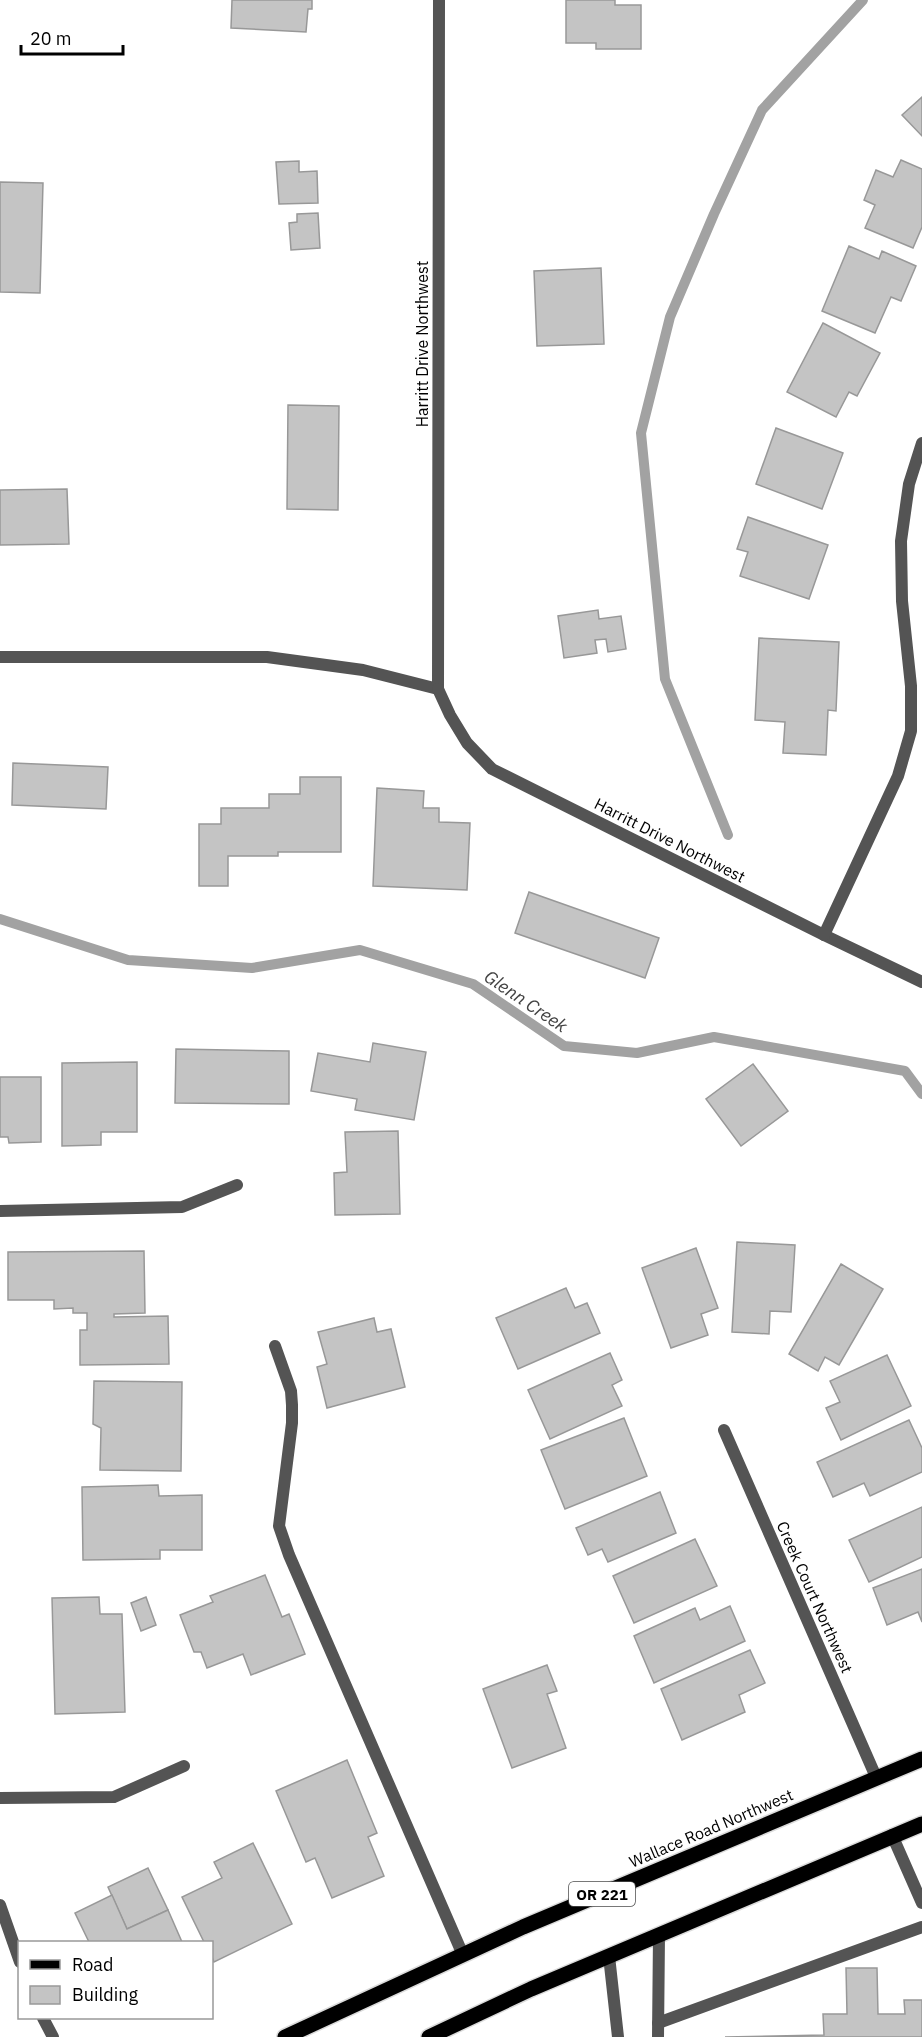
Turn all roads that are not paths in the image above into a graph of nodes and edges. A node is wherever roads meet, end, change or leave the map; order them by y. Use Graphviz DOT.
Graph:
graph roads {
  1 [pos="440,0"];
  2 [pos="922,443"];
  3 [pos="0,657"];
  4 [pos="438,689"];
  5 [pos="824,935"];
  6 [pos="922,982"];
  7 [pos="237,1185"];
  8 [pos="0,1211"];
  9 [pos="275,1346"];
  10 [pos="724,1430"];
  11 [pos="922,1759"];
  12 [pos="184,1767"];
  13 [pos="876,1777"];
  14 [pos="0,1798"];
  15 [pos="922,1824"];
  16 [pos="892,1836"];
  17 [pos="922,1903"];
  18 [pos="0,1905"];
  19 [pos="922,1926"];
  20 [pos="659,1935"];
  21 [pos="463,1955"];
  22 [pos="18,1956"];
  23 [pos="609,1956"];
  24 [pos="44,2019"];
  25 [pos="658,2023"];
  26 [pos="53,2037"];
  27 [pos="285,2037"];
  28 [pos="429,2037"];
  29 [pos="618,2037"];
  30 [pos="658,2037"];
  1 -- 4 [label="street, Harritt Drive Northwest"];
  2 -- 5 [label="street"];
  3 -- 4 [label="street"];
  4 -- 5 [label="street, Harritt Drive Northwest"];
  5 -- 6 [label="street, Harritt Drive Northwest"];
  7 -- 8 [label="street"];
  9 -- 21 [label="street"];
  10 -- 13 [label="street, Creek Court Northwest"];
  11 -- 13 [label="main road, Wallace Road Northwest / OR 221"];
  12 -- 14 [label="street"];
  13 -- 21 [label="main road, Wallace Road Northwest / OR 221"];
  15 -- 16 [label="main road"];
  16 -- 17 [label="street"];
  16 -- 20 [label="main road"];
  18 -- 22 [label="street"];
  19 -- 25 [label="street"];
  20 -- 23 [label="main road"];
  20 -- 25 [label="street"];
  21 -- 27 [label="main road, Wallace Road Northwest / OR 221"];
  23 -- 28 [label="main road"];
  23 -- 29 [label="street"];
  24 -- 26 [label="street"];
  25 -- 30 [label="street"];
}
